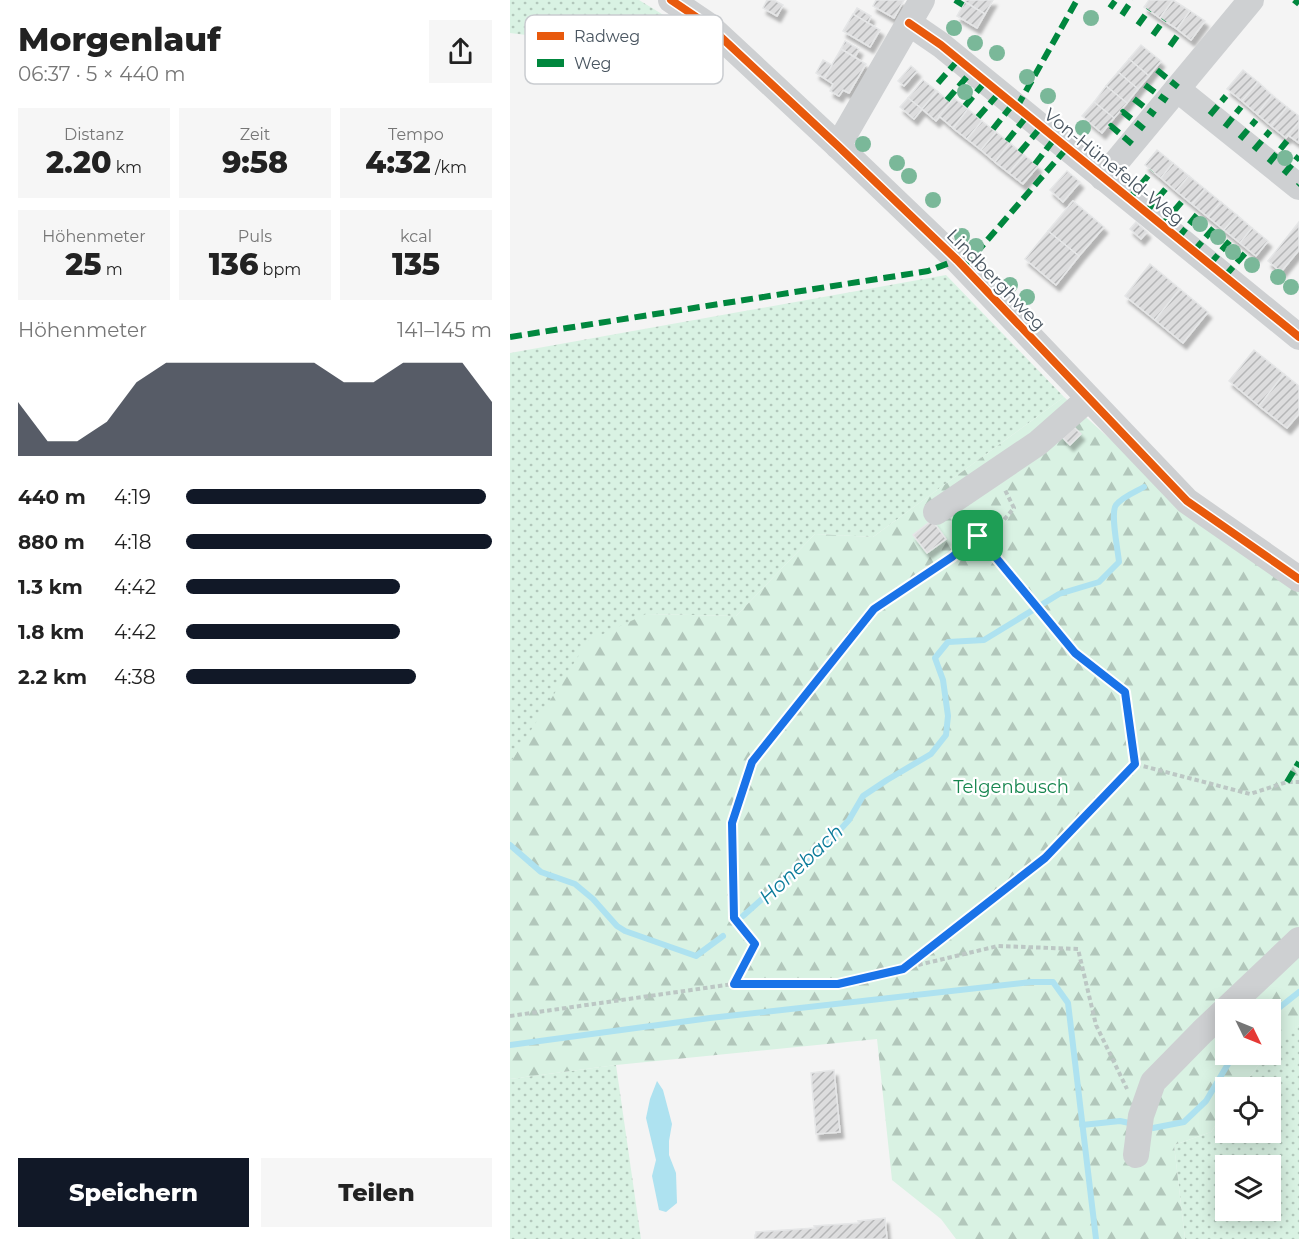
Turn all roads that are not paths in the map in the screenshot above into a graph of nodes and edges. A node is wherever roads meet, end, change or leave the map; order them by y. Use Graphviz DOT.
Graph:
graph roads {
  1 [pos="671,0"];
  2 [pos="922,0"];
  3 [pos="1251,0"];
  4 [pos="693,15"];
  5 [pos="909,23"];
  6 [pos="723,39"];
  7 [pos="1177,89"];
  8 [pos="838,146"];
  9 [pos="1104,178"];
  10 [pos="1299,187"];
  11 [pos="1299,337"];
  12 [pos="1088,399"];
  13 [pos="936,513"];
  14 [pos="1299,579"];
  15 [pos="1299,940"];
  16 [pos="1137,1155"];
  1 -- 4 [label="street, Lindberghweg"];
  2 -- 5 [label="street"];
  3 -- 7 [label="street"];
  5 -- 8 [label="street"];
  5 -- 9 [label="street, Von-Hünefeld-Weg"];
  6 -- 8 [label="street, Lindberghweg"];
  7 -- 9 [label="street"];
  7 -- 10 [label="street"];
  8 -- 12 [label="street, Lindberghweg"];
  9 -- 11 [label="street, Von-Hünefeld-Weg"];
  12 -- 13 [label="street"];
  12 -- 14 [label="street, Lindberghweg"];
  15 -- 16 [label="street"];
}
